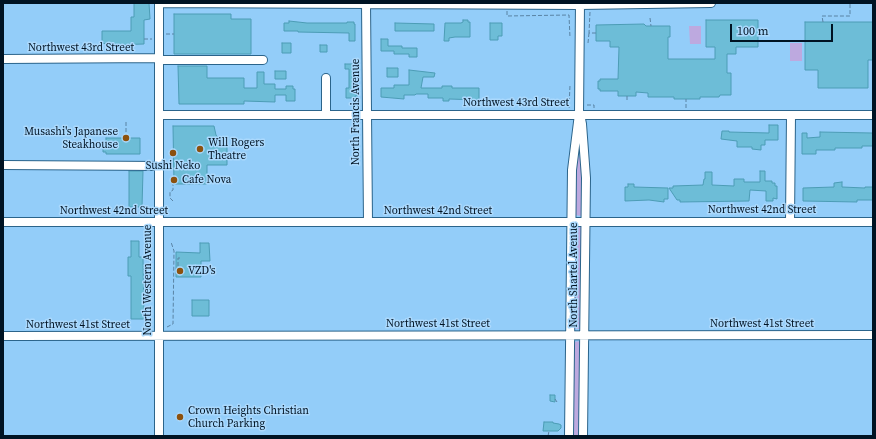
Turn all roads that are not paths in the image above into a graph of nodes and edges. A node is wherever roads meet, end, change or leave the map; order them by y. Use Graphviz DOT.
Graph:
graph roads {
  1 [pos="159,3"];
  2 [pos="366,3"];
  3 [pos="711,3"];
  4 [pos="580,4"];
  5 [pos="3,59"];
  6 [pos="159,59"];
  7 [pos="263,60"];
  8 [pos="326,78"];
  9 [pos="326,114"];
  10 [pos="368,114"];
  11 [pos="579,114"];
  12 [pos="159,115"];
  13 [pos="791,115"];
  14 [pos="873,115"];
  15 [pos="3,165"];
  16 [pos="158,166"];
  17 [pos="571,221"];
  18 [pos="585,221"];
  19 [pos="3,222"];
  20 [pos="159,222"];
  21 [pos="368,222"];
  22 [pos="790,222"];
  23 [pos="873,222"];
  24 [pos="570,335"];
  25 [pos="585,335"];
  26 [pos="873,335"];
  27 [pos="3,336"];
  28 [pos="159,336"];
  29 [pos="160,436"];
  30 [pos="569,436"];
  31 [pos="583,436"];
  1 -- 2 [label="street"];
  1 -- 6 [label="street, North Western Avenue"];
  2 -- 4 [label="street"];
  2 -- 10 [label="street, North Francis Avenue"];
  3 -- 4 [label="street"];
  4 -- 11 [label="street, North Shartel Avenue"];
  5 -- 6 [label="street, Northwest 43rd Street"];
  6 -- 7 [label="street, Northwest 43rd Street"];
  6 -- 12 [label="street, North Western Avenue"];
  8 -- 9 [label="street"];
  9 -- 10 [label="street, Northwest 43rd Street"];
  9 -- 12 [label="street, Northwest 43rd Street"];
  10 -- 11 [label="street, Northwest 43rd Street"];
  10 -- 21 [label="street, North Francis Avenue"];
  11 -- 13 [label="street, Northwest 43rd Street"];
  11 -- 17 [label="street, North Shartel Avenue"];
  11 -- 18 [label="street, North Shartel Avenue"];
  12 -- 16 [label="street, North Western Avenue"];
  13 -- 14 [label="street, Northwest 43rd Street"];
  13 -- 22 [label="street"];
  15 -- 16 [label="street"];
  16 -- 20 [label="street, North Western Avenue"];
  17 -- 18 [label="street, Northwest 42nd Street"];
  17 -- 21 [label="street, Northwest 42nd Street"];
  17 -- 24 [label="street, North Shartel Avenue"];
  18 -- 22 [label="street, Northwest 42nd Street"];
  18 -- 25 [label="street, North Shartel Avenue"];
  19 -- 20 [label="street, Northwest 42nd Street"];
  20 -- 21 [label="street, Northwest 42nd Street"];
  20 -- 28 [label="street, North Western Avenue"];
  22 -- 23 [label="street, Northwest 42nd Street"];
  24 -- 25 [label="street, Northwest 41st Street"];
  24 -- 28 [label="street, Northwest 41st Street"];
  24 -- 30 [label="street, North Shartel Avenue"];
  25 -- 26 [label="street, Northwest 41st Street"];
  25 -- 31 [label="street, North Shartel Avenue"];
  27 -- 28 [label="street, Northwest 41st Street"];
  28 -- 29 [label="street, North Western Avenue"];
}
